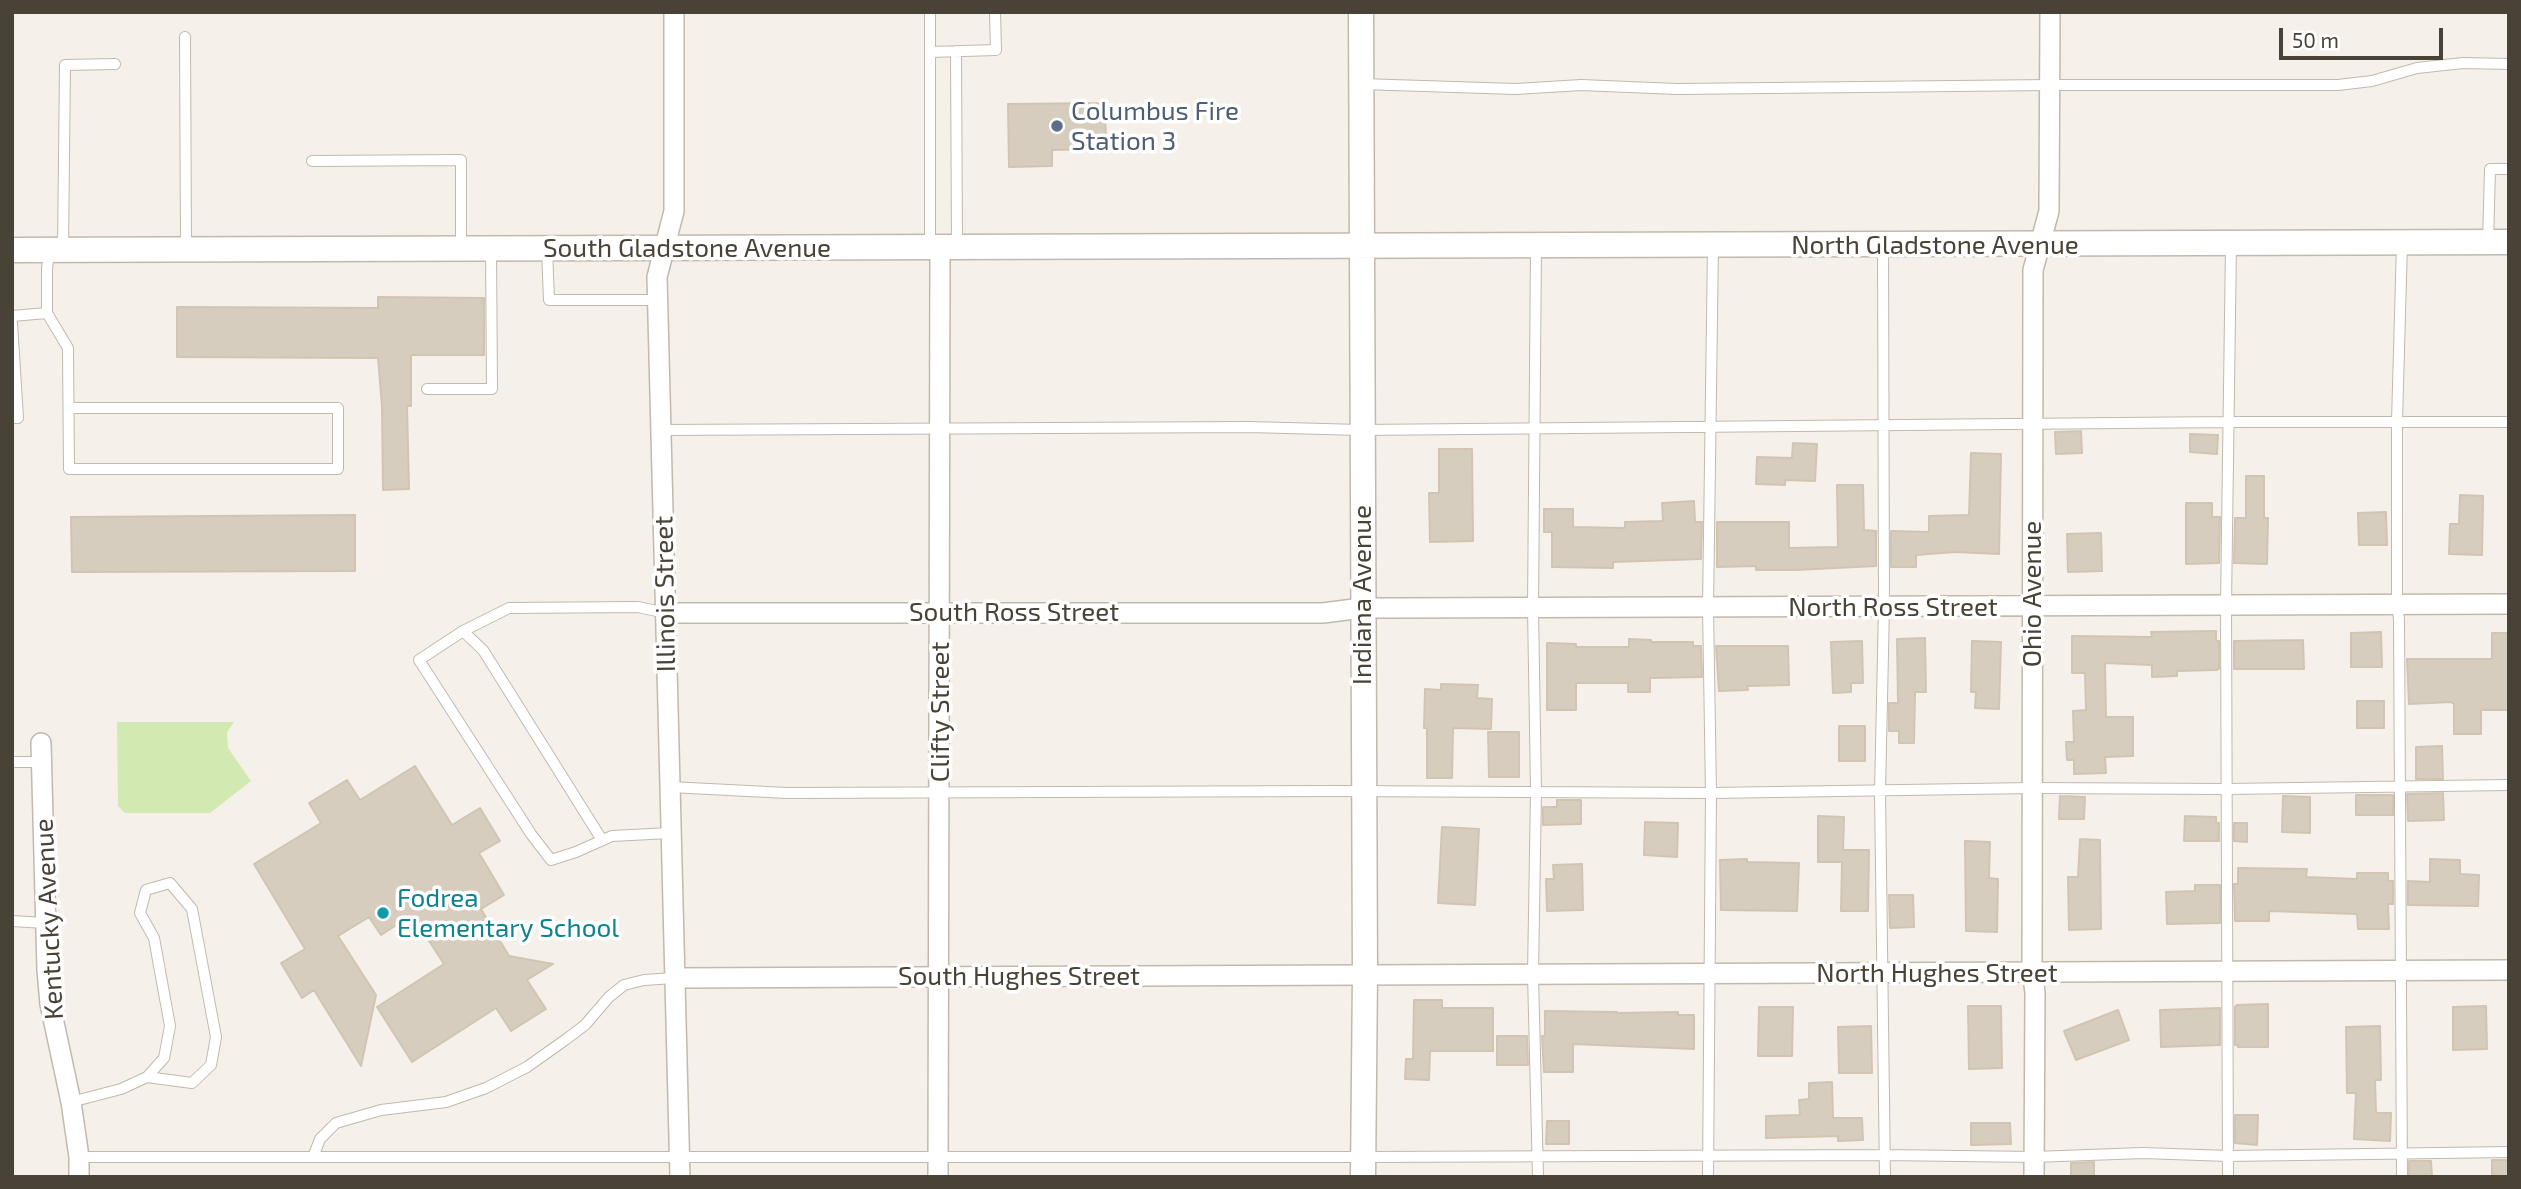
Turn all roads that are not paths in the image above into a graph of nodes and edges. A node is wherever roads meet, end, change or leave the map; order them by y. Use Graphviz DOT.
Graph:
graph roads {
  1 [pos="674,12"];
  2 [pos="930,12"];
  3 [pos="995,12"];
  4 [pos="1361,12"];
  5 [pos="2050,12"];
  6 [pos="185,37"];
  7 [pos="956,51"];
  8 [pos="930,52"];
  9 [pos="115,64"];
  10 [pos="2509,64"];
  11 [pos="1361,84"];
  12 [pos="2049,85"];
  13 [pos="312,161"];
  14 [pos="2509,169"];
  15 [pos="2498,242"];
  16 [pos="2402,243"];
  17 [pos="2231,244"];
  18 [pos="1883,245"];
  19 [pos="2040,245"];
  20 [pos="1361,246"];
  21 [pos="1536,246"];
  22 [pos="1713,246"];
  23 [pos="942,247"];
  24 [pos="461,248"];
  25 [pos="491,248"];
  26 [pos="547,248"];
  27 [pos="665,248"];
  28 [pos="186,249"];
  29 [pos="12,250"];
  30 [pos="56,250"];
  31 [pos="658,300"];
  32 [pos="47,313"];
  33 [pos="12,316"];
  34 [pos="12,323"];
  35 [pos="428,389"];
  36 [pos="69,408"];
  37 [pos="12,418"];
  38 [pos="2228,422"];
  39 [pos="2397,422"];
  40 [pos="2509,422"];
  41 [pos="1883,425"];
  42 [pos="2033,425"];
  43 [pos="1534,428"];
  44 [pos="1710,428"];
  45 [pos="940,429"];
  46 [pos="661,430"];
  47 [pos="1361,430"];
  48 [pos="2509,604"];
  49 [pos="2226,605"];
  50 [pos="2396,605"];
  51 [pos="1708,607"];
  52 [pos="1884,607"];
  53 [pos="2032,607"];
  54 [pos="1362,608"];
  55 [pos="1533,608"];
  56 [pos="940,611"];
  57 [pos="666,613"];
  58 [pos="463,631"];
  59 [pos="41,753"];
  60 [pos="12,762"];
  61 [pos="2509,785"];
  62 [pos="2400,786"];
  63 [pos="670,787"];
  64 [pos="2032,788"];
  65 [pos="2227,789"];
  66 [pos="1363,791"];
  67 [pos="1536,791"];
  68 [pos="1880,791"];
  69 [pos="939,793"];
  70 [pos="1711,793"];
  71 [pos="670,834"];
  72 [pos="602,840"];
  73 [pos="12,921"];
  74 [pos="45,923"];
  75 [pos="2400,970"];
  76 [pos="2509,970"];
  77 [pos="2227,971"];
  78 [pos="2032,972"];
  79 [pos="1709,973"];
  80 [pos="1881,973"];
  81 [pos="1365,974"];
  82 [pos="1533,974"];
  83 [pos="938,976"];
  84 [pos="674,978"];
  85 [pos="147,1077"];
  86 [pos="71,1102"];
  87 [pos="2509,1152"];
  88 [pos="2402,1153"];
  89 [pos="1885,1154"];
  90 [pos="1538,1155"];
  91 [pos="1708,1155"];
  92 [pos="2228,1156"];
  93 [pos="79,1157"];
  94 [pos="313,1157"];
  95 [pos="679,1157"];
  96 [pos="2034,1157"];
  97 [pos="938,1167"];
  98 [pos="1363,1167"];
  99 [pos="79,1177"];
  100 [pos="680,1177"];
  101 [pos="1538,1177"];
  102 [pos="1708,1177"];
  103 [pos="1885,1177"];
  104 [pos="2034,1177"];
  105 [pos="2228,1177"];
  106 [pos="2402,1177"];
  1 -- 27 [label="street, Illinois Street"];
  2 -- 8 [label="lane"];
  3 -- 7 [label="lane"];
  4 -- 11 [label="street, Indiana Avenue"];
  5 -- 12 [label="street, Ohio Avenue"];
  6 -- 28 [label="lane"];
  7 -- 8 [label="lane"];
  7 -- 23 [label="lane"];
  8 -- 23 [label="lane"];
  9 -- 30 [label="lane"];
  10 -- 12 [label="lane"];
  11 -- 12 [label="lane"];
  11 -- 20 [label="street, Indiana Avenue"];
  12 -- 19 [label="street, Ohio Avenue"];
  13 -- 24 [label="lane"];
  14 -- 15 [label="lane"];
  15 -- 16 [label="street, North Gladstone Avenue"];
  16 -- 17 [label="street, North Gladstone Avenue"];
  16 -- 39 [label="lane"];
  17 -- 19 [label="street, North Gladstone Avenue"];
  17 -- 38 [label="lane"];
  18 -- 19 [label="street, North Gladstone Avenue"];
  18 -- 22 [label="street, North Gladstone Avenue"];
  18 -- 41 [label="lane"];
  19 -- 42 [label="street, Ohio Avenue"];
  20 -- 21 [label="street, North Gladstone Avenue"];
  20 -- 23 [label="street, South Gladstone Avenue"];
  20 -- 47 [label="street, Indiana Avenue"];
  21 -- 22 [label="street, North Gladstone Avenue"];
  21 -- 43 [label="lane"];
  22 -- 44 [label="lane"];
  23 -- 27 [label="street, South Gladstone Avenue"];
  23 -- 45 [label="street, Clifty Street"];
  24 -- 25 [label="street, South Gladstone Avenue"];
  24 -- 28 [label="street, South Gladstone Avenue"];
  25 -- 26 [label="street, South Gladstone Avenue"];
  25 -- 35 [label="lane"];
  26 -- 27 [label="street, South Gladstone Avenue"];
  26 -- 31 [label="lane"];
  27 -- 31 [label="street, Illinois Street"];
  28 -- 30 [label="street, South Gladstone Avenue"];
  29 -- 30 [label="street, South Gladstone Avenue"];
  30 -- 32 [label="lane"];
  31 -- 46 [label="street, Illinois Street"];
  32 -- 33 [label="lane"];
  32 -- 36 [label="lane"];
  34 -- 37 [label="lane"];
  36 -- 36 [label="lane"];
  38 -- 39 [label="lane"];
  38 -- 42 [label="lane"];
  38 -- 49 [label="lane"];
  39 -- 40 [label="lane"];
  39 -- 50 [label="lane"];
  41 -- 42 [label="lane"];
  41 -- 44 [label="lane"];
  41 -- 52 [label="lane"];
  42 -- 53 [label="street, Ohio Avenue"];
  43 -- 44 [label="lane"];
  43 -- 47 [label="lane"];
  43 -- 55 [label="lane"];
  44 -- 51 [label="lane"];
  45 -- 46 [label="lane"];
  45 -- 47 [label="lane"];
  45 -- 56 [label="street, Clifty Street"];
  46 -- 57 [label="street, Illinois Street"];
  47 -- 54 [label="street, Indiana Avenue"];
  48 -- 50 [label="street, North Ross Street"];
  49 -- 50 [label="street, North Ross Street"];
  49 -- 53 [label="street, North Ross Street"];
  49 -- 65 [label="lane"];
  50 -- 62 [label="lane"];
  51 -- 52 [label="street, North Ross Street"];
  51 -- 55 [label="street, North Ross Street"];
  51 -- 70 [label="lane"];
  52 -- 53 [label="street, North Ross Street"];
  52 -- 68 [label="lane"];
  53 -- 64 [label="street, Ohio Avenue"];
  54 -- 55 [label="street, North Ross Street"];
  54 -- 56 [label="street, South Ross Street"];
  54 -- 66 [label="street, Indiana Avenue"];
  55 -- 67 [label="lane"];
  56 -- 57 [label="street, South Ross Street"];
  56 -- 69 [label="street, Clifty Street"];
  57 -- 58 [label="lane"];
  57 -- 63 [label="street, Illinois Street"];
  58 -- 72 [label="lane"];
  58 -- 72 [label="lane"];
  59 -- 60 [label="lane"];
  59 -- 74 [label="street, Kentucky Avenue"];
  61 -- 62 [label="lane"];
  62 -- 65 [label="lane"];
  62 -- 75 [label="lane"];
  63 -- 69 [label="lane"];
  63 -- 71 [label="street, Illinois Street"];
  64 -- 65 [label="lane"];
  64 -- 68 [label="lane"];
  64 -- 78 [label="street, Ohio Avenue"];
  65 -- 77 [label="lane"];
  66 -- 67 [label="lane"];
  66 -- 69 [label="lane"];
  66 -- 81 [label="street, Indiana Avenue"];
  67 -- 70 [label="lane"];
  67 -- 82 [label="lane"];
  68 -- 70 [label="lane"];
  68 -- 80 [label="lane"];
  69 -- 83 [label="street, Clifty Street"];
  70 -- 79 [label="lane"];
  71 -- 72 [label="lane"];
  71 -- 84 [label="street, Illinois Street"];
  73 -- 74 [label="lane"];
  74 -- 86 [label="street, Kentucky Avenue"];
  75 -- 76 [label="street, North Hughes Street"];
  75 -- 77 [label="street, North Hughes Street"];
  75 -- 88 [label="lane"];
  77 -- 78 [label="street, North Hughes Street"];
  77 -- 92 [label="lane"];
  78 -- 80 [label="street, North Hughes Street"];
  78 -- 96 [label="street, Ohio Avenue"];
  79 -- 80 [label="street, North Hughes Street"];
  79 -- 82 [label="street, North Hughes Street"];
  79 -- 91 [label="lane"];
  80 -- 89 [label="lane"];
  81 -- 82 [label="street, North Hughes Street"];
  81 -- 83 [label="street, South Hughes Street"];
  81 -- 98 [label="street, Indiana Avenue"];
  82 -- 90 [label="lane"];
  83 -- 84 [label="street, South Hughes Street"];
  83 -- 97 [label="street, Clifty Street"];
  84 -- 94 [label="lane"];
  84 -- 95 [label="street, Illinois Street"];
  85 -- 85 [label="lane"];
  85 -- 86 [label="lane"];
  86 -- 93 [label="street, Kentucky Avenue"];
  87 -- 88 [label="lane"];
  88 -- 92 [label="lane"];
  88 -- 106 [label="lane"];
  89 -- 91 [label="lane"];
  89 -- 96 [label="lane"];
  89 -- 103 [label="lane"];
  90 -- 91 [label="lane"];
  90 -- 98 [label="lane"];
  90 -- 101 [label="lane"];
  91 -- 102 [label="lane"];
  92 -- 96 [label="lane"];
  92 -- 105 [label="lane"];
  93 -- 94 [label="lane"];
  93 -- 99 [label="street, Kentucky Avenue"];
  94 -- 95 [label="lane"];
  95 -- 97 [label="lane"];
  95 -- 100 [label="street, Illinois Street"];
  96 -- 104 [label="street, Ohio Avenue"];
  97 -- 98 [label="lane"];
}
